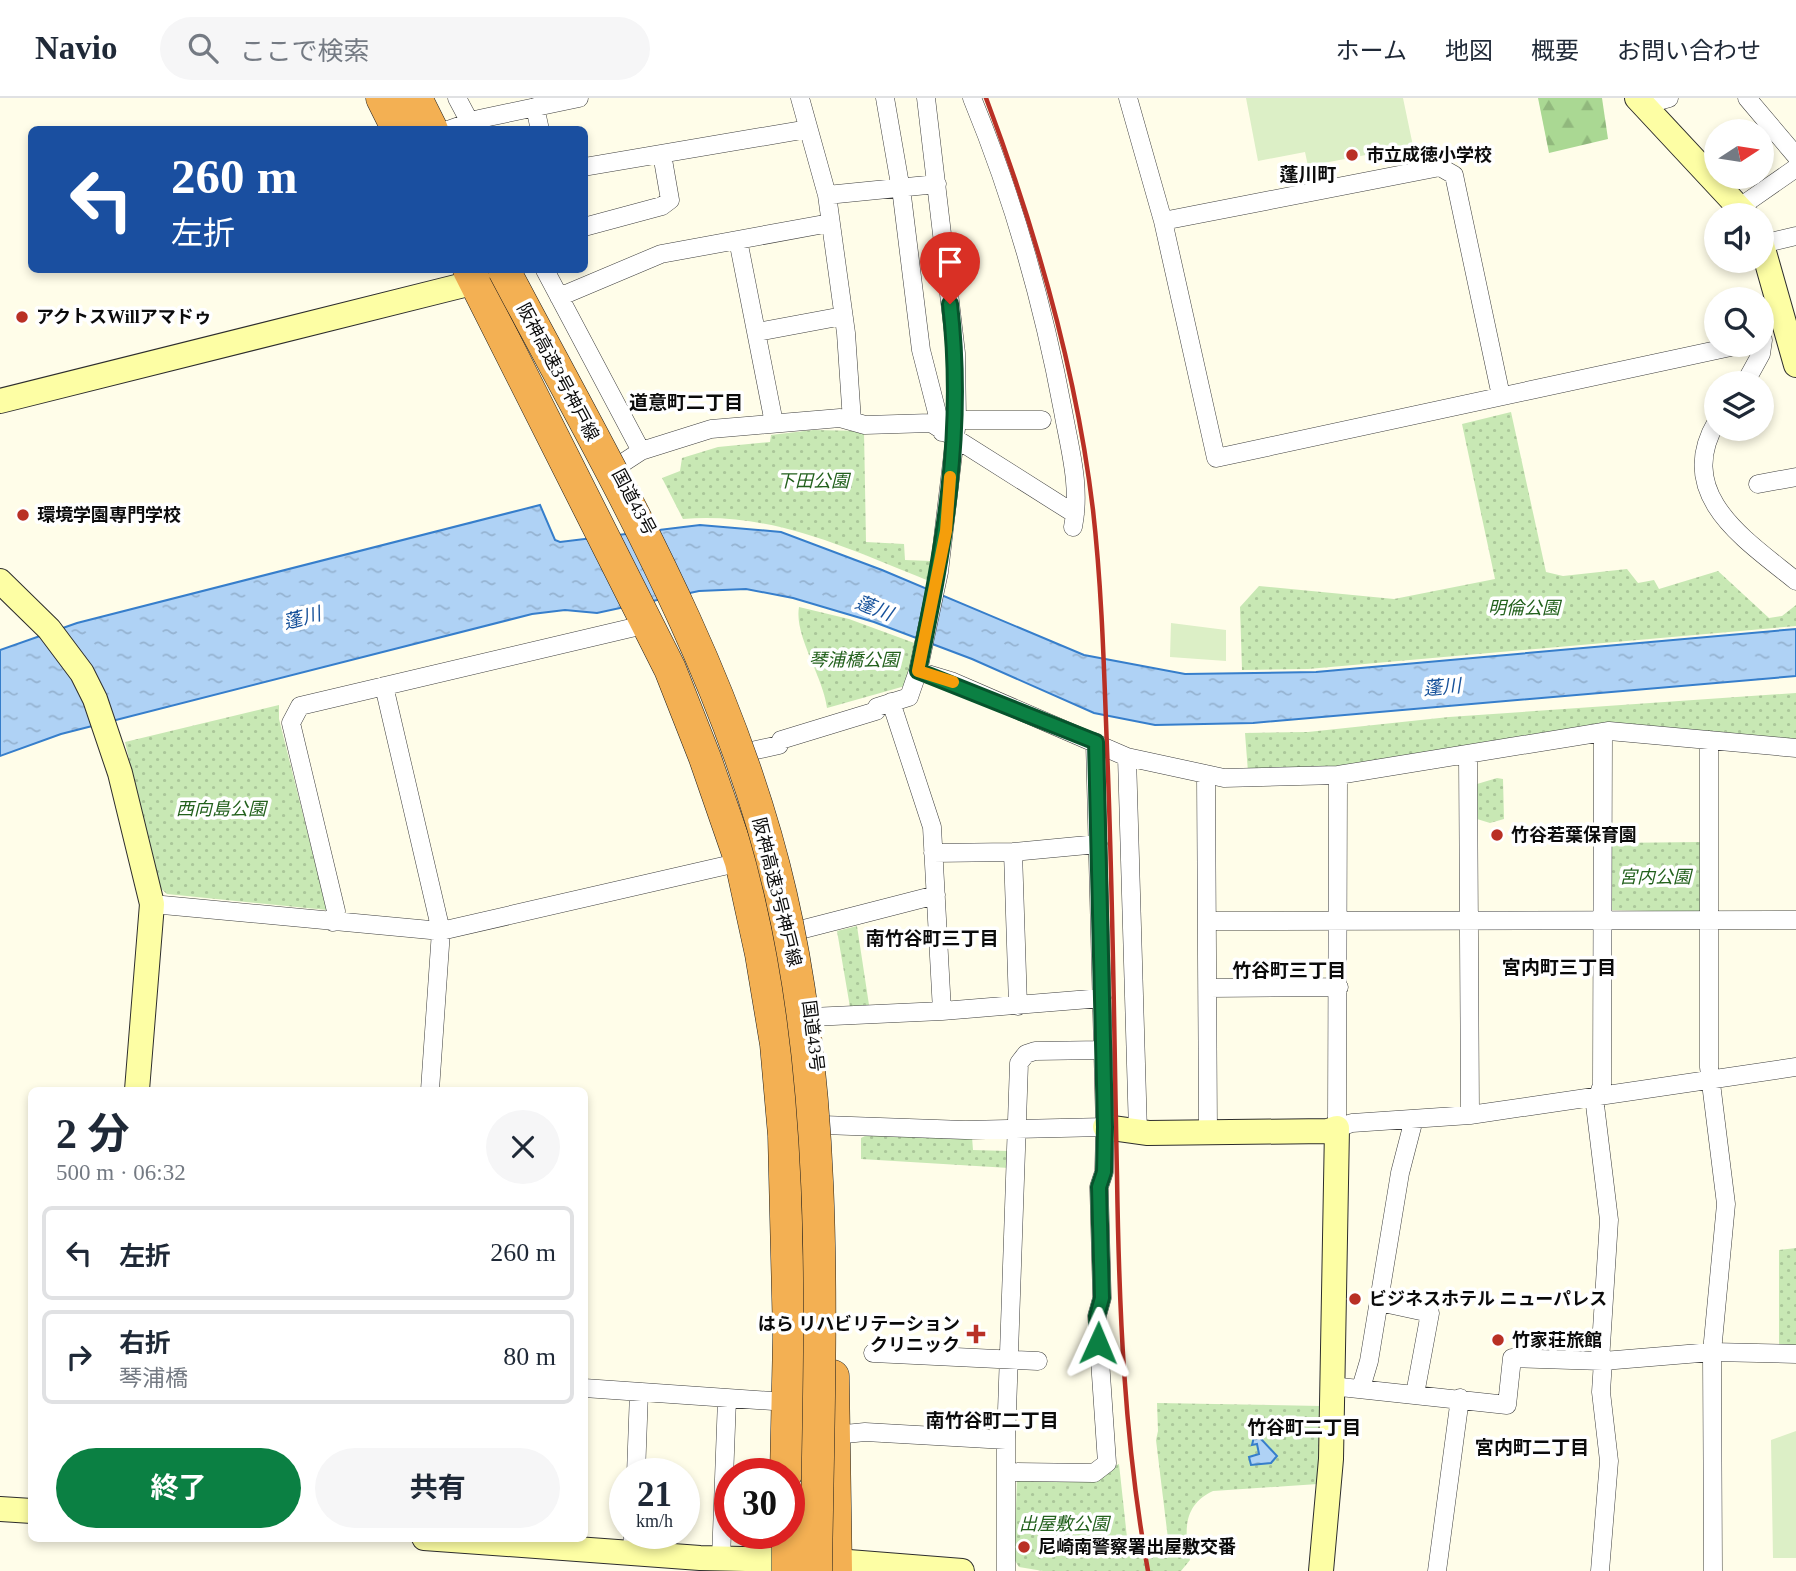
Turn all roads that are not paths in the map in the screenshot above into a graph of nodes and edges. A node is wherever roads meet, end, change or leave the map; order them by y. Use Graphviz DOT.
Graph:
graph roads {
  1 [pos="382,98"];
  2 [pos="390,98"];
  3 [pos="416,98"];
  4 [pos="424,98"];
  5 [pos="457,98"];
  6 [pos="579,98"];
  7 [pos="800,98"];
  8 [pos="885,98"];
  9 [pos="926,98"];
  10 [pos="972,98"];
  11 [pos="1128,98"];
  12 [pos="1669,98"];
  13 [pos="1747,98"];
  14 [pos="1641,101"];
  15 [pos="531,105"];
  16 [pos="396,126"];
  17 [pos="404,126"];
  18 [pos="430,126"];
  19 [pos="438,126"];
  20 [pos="472,126"];
  21 [pos="539,126"];
  22 [pos="808,129"];
  23 [pos="662,154"];
  24 [pos="1796,156"];
  25 [pos="588,166"];
  26 [pos="1796,168"];
  27 [pos="937,184"];
  28 [pos="899,188"];
  29 [pos="827,195"];
  30 [pos="1736,203"];
  31 [pos="1753,203"];
  32 [pos="1163,220"];
  33 [pos="830,223"];
  34 [pos="588,226"];
  35 [pos="1796,236"];
  36 [pos="738,240"];
  37 [pos="1774,242"];
  38 [pos="482,273"];
  39 [pos="514,273"];
  40 [pos="547,273"];
  41 [pos="1771,273"];
  42 [pos="580,277"];
  43 [pos="559,297"];
  44 [pos="844,316"];
  45 [pos="757,332"];
  46 [pos="1792,335"];
  47 [pos="1774,338"];
  48 [pos="1704,353"];
  49 [pos="1796,365"];
  50 [pos="1501,396"];
  51 [pos="0,401"];
  52 [pos="957,420"];
  53 [pos="1042,420"];
  54 [pos="852,421"];
  55 [pos="774,423"];
  56 [pos="948,436"];
  57 [pos="1707,441"];
  58 [pos="641,451"];
  59 [pos="615,468"];
  60 [pos="1796,477"];
  61 [pos="1758,484"];
  62 [pos="0,580"];
  63 [pos="1796,582"];
  64 [pos="645,617"];
  65 [pos="918,671"];
  66 [pos="384,686"];
  67 [pos="891,702"];
  68 [pos="1603,732"];
  69 [pos="1709,740"];
  70 [pos="1096,742"];
  71 [pos="1796,748"];
  72 [pos="747,752"];
  73 [pos="1468,754"];
  74 [pos="1127,757"];
  75 [pos="1206,774"];
  76 [pos="1338,775"];
  77 [pos="1098,844"];
  78 [pos="1013,852"];
  79 [pos="933,853"];
  80 [pos="741,862"];
  81 [pos="936,895"];
  82 [pos="152,904"];
  83 [pos="1602,918"];
  84 [pos="1710,918"];
  85 [pos="1469,919"];
  86 [pos="1339,920"];
  87 [pos="1796,920"];
  88 [pos="1208,921"];
  89 [pos="333,922"];
  90 [pos="441,932"];
  91 [pos="796,932"];
  92 [pos="1339,987"];
  93 [pos="1208,988"];
  94 [pos="1102,998"];
  95 [pos="1018,1006"];
  96 [pos="942,1011"];
  97 [pos="811,1017"];
  98 [pos="1103,1050"];
  99 [pos="1796,1067"];
  100 [pos="1710,1080"];
  101 [pos="137,1087"];
  102 [pos="430,1087"];
  103 [pos="1597,1098"];
  104 [pos="1471,1115"];
  105 [pos="1414,1119"];
  106 [pos="822,1125"];
  107 [pos="1105,1127"];
  108 [pos="1337,1128"];
  109 [pos="1017,1129"];
  110 [pos="1138,1132"];
  111 [pos="1208,1133"];
  112 [pos="1379,1302"];
  113 [pos="1712,1352"];
  114 [pos="873,1353"];
  115 [pos="1796,1354"];
  116 [pos="1009,1359"];
  117 [pos="1601,1361"];
  118 [pos="1038,1362"];
  119 [pos="1331,1385"];
  120 [pos="588,1388"];
  121 [pos="1360,1388"];
  122 [pos="639,1392"];
  123 [pos="1415,1394"];
  124 [pos="1460,1398"];
  125 [pos="727,1399"];
  126 [pos="787,1402"];
  127 [pos="835,1435"];
  128 [pos="1006,1440"];
  129 [pos="637,1458"];
  130 [pos="787,1458"];
  131 [pos="787,1458"];
  132 [pos="1006,1472"];
  133 [pos="0,1509"];
  134 [pos="28,1511"];
  135 [pos="540,1542"];
  136 [pos="609,1543"];
  137 [pos="666,1549"];
  138 [pos="786,1554"];
  139 [pos="721,1559"];
  140 [pos="829,1568"];
  141 [pos="962,1571"];
  142 [pos="1006,1571"];
  143 [pos="1321,1571"];
  144 [pos="1437,1571"];
  145 [pos="1600,1571"];
  146 [pos="1713,1571"];
  1 -- 16 [label="highway"];
  2 -- 17 [label="highway"];
  3 -- 18 [label="highway"];
  4 -- 19 [label="highway"];
  5 -- 20 [label="street"];
  6 -- 15 [label="street"];
  7 -- 22 [label="street"];
  8 -- 28 [label="street"];
  9 -- 27 [label="street"];
  10 -- 56 [label="street"];
  11 -- 32 [label="street"];
  12 -- 14 [label="street"];
  13 -- 24 [label="street"];
  14 -- 30 [label="street"];
  15 -- 20 [label="street"];
  15 -- 21 [label="street"];
  22 -- 23 [label="street"];
  22 -- 29 [label="street"];
  23 -- 25 [label="street"];
  23 -- 34 [label="street"];
  26 -- 31 [label="street"];
  27 -- 28 [label="street"];
  27 -- 52 [label="street"];
  28 -- 29 [label="street"];
  28 -- 56 [label="street"];
  29 -- 33 [label="street"];
  32 -- 50 [label="street"];
  32 -- 50 [label="street"];
  33 -- 36 [label="street"];
  33 -- 44 [label="street"];
  35 -- 37 [label="street"];
  36 -- 42 [label="street"];
  36 -- 45 [label="street"];
  38 -- 51 [label="street"];
  38 -- 64 [label="highway"];
  38 -- 130 [label="highway, 阪神高速3号神戸線"];
  38 -- 140 [label="highway, 阪神高速3号神戸線, bridge"];
  39 -- 59 [label="highway, 国道43号"];
  40 -- 43 [label="street"];
  41 -- 46 [label="street"];
  42 -- 43 [label="street"];
  43 -- 58 [label="street"];
  44 -- 45 [label="street"];
  44 -- 54 [label="street"];
  45 -- 55 [label="street"];
  46 -- 47 [label="street"];
  46 -- 49 [label="street"];
  48 -- 50 [label="street"];
  52 -- 53 [label="street"];
  52 -- 56 [label="street"];
  54 -- 55 [label="street"];
  54 -- 56 [label="street"];
  55 -- 58 [label="street"];
  56 -- 65 [label="street"];
  57 -- 63 [label="street"];
  58 -- 59 [label="street"];
  59 -- 72 [label="highway, 国道43号"];
  60 -- 61 [label="street"];
  62 -- 82 [label="street"];
  64 -- 66 [label="street"];
  64 -- 80 [label="highway"];
  65 -- 67 [label="street"];
  65 -- 70 [label="street"];
  66 -- 89 [label="street"];
  66 -- 90 [label="street"];
  67 -- 72 [label="street"];
  67 -- 79 [label="street"];
  68 -- 69 [label="street"];
  68 -- 73 [label="street"];
  68 -- 83 [label="street"];
  69 -- 71 [label="street"];
  69 -- 84 [label="street"];
  70 -- 74 [label="street"];
  70 -- 77 [label="street"];
  72 -- 91 [label="highway, 国道43号"];
  73 -- 76 [label="street"];
  73 -- 85 [label="street"];
  74 -- 75 [label="street"];
  74 -- 110 [label="street"];
  75 -- 76 [label="street"];
  75 -- 88 [label="street"];
  76 -- 86 [label="street"];
  77 -- 78 [label="street"];
  77 -- 94 [label="street"];
  78 -- 79 [label="street"];
  78 -- 95 [label="street"];
  79 -- 81 [label="street"];
  80 -- 90 [label="street"];
  80 -- 126 [label="highway"];
  81 -- 91 [label="street"];
  81 -- 96 [label="street"];
  82 -- 89 [label="street"];
  82 -- 101 [label="street"];
  83 -- 84 [label="street"];
  83 -- 85 [label="street"];
  83 -- 103 [label="street"];
  84 -- 87 [label="street"];
  84 -- 100 [label="street"];
  85 -- 86 [label="street"];
  85 -- 104 [label="street"];
  86 -- 88 [label="street"];
  86 -- 92 [label="street"];
  88 -- 93 [label="street"];
  89 -- 90 [label="street"];
  90 -- 102 [label="street"];
  91 -- 97 [label="highway, 国道43号"];
  92 -- 93 [label="street"];
  92 -- 108 [label="street"];
  93 -- 111 [label="street"];
  94 -- 95 [label="street"];
  94 -- 98 [label="street"];
  95 -- 96 [label="street"];
  96 -- 97 [label="street"];
  97 -- 106 [label="highway, 国道43号"];
  98 -- 107 [label="street"];
  98 -- 109 [label="street"];
  99 -- 100 [label="street"];
  100 -- 103 [label="street"];
  100 -- 113 [label="street"];
  103 -- 104 [label="street"];
  103 -- 117 [label="street"];
  104 -- 105 [label="street"];
  105 -- 108 [label="street"];
  105 -- 112 [label="street"];
  106 -- 109 [label="street"];
  106 -- 127 [label="highway, 国道43号"];
  107 -- 109 [label="street"];
  107 -- 110 [label="street"];
  107 -- 132 [label="street"];
  108 -- 111 [label="street"];
  108 -- 119 [label="street"];
  109 -- 116 [label="street"];
  110 -- 111 [label="street"];
  112 -- 121 [label="street"];
  112 -- 123 [label="street"];
  113 -- 115 [label="street"];
  113 -- 117 [label="street"];
  113 -- 146 [label="street"];
  114 -- 116 [label="street"];
  116 -- 118 [label="street"];
  116 -- 128 [label="street"];
  117 -- 124 [label="street"];
  117 -- 145 [label="street"];
  119 -- 121 [label="street"];
  119 -- 143 [label="street"];
  120 -- 122 [label="street"];
  121 -- 123 [label="street"];
  122 -- 125 [label="street"];
  122 -- 129 [label="street"];
  123 -- 124 [label="street"];
  124 -- 144 [label="street"];
  125 -- 126 [label="street"];
  125 -- 139 [label="street"];
  126 -- 131 [label="highway"];
  127 -- 128 [label="street"];
  127 -- 140 [label="highway, 国道43号"];
  128 -- 132 [label="street"];
  132 -- 142 [label="street"];
  133 -- 134 [label="street"];
  135 -- 136 [label="street"];
  137 -- 139 [label="street"];
  138 -- 139 [label="street"];
  138 -- 140 [label="street"];
  140 -- 141 [label="street"];
}
